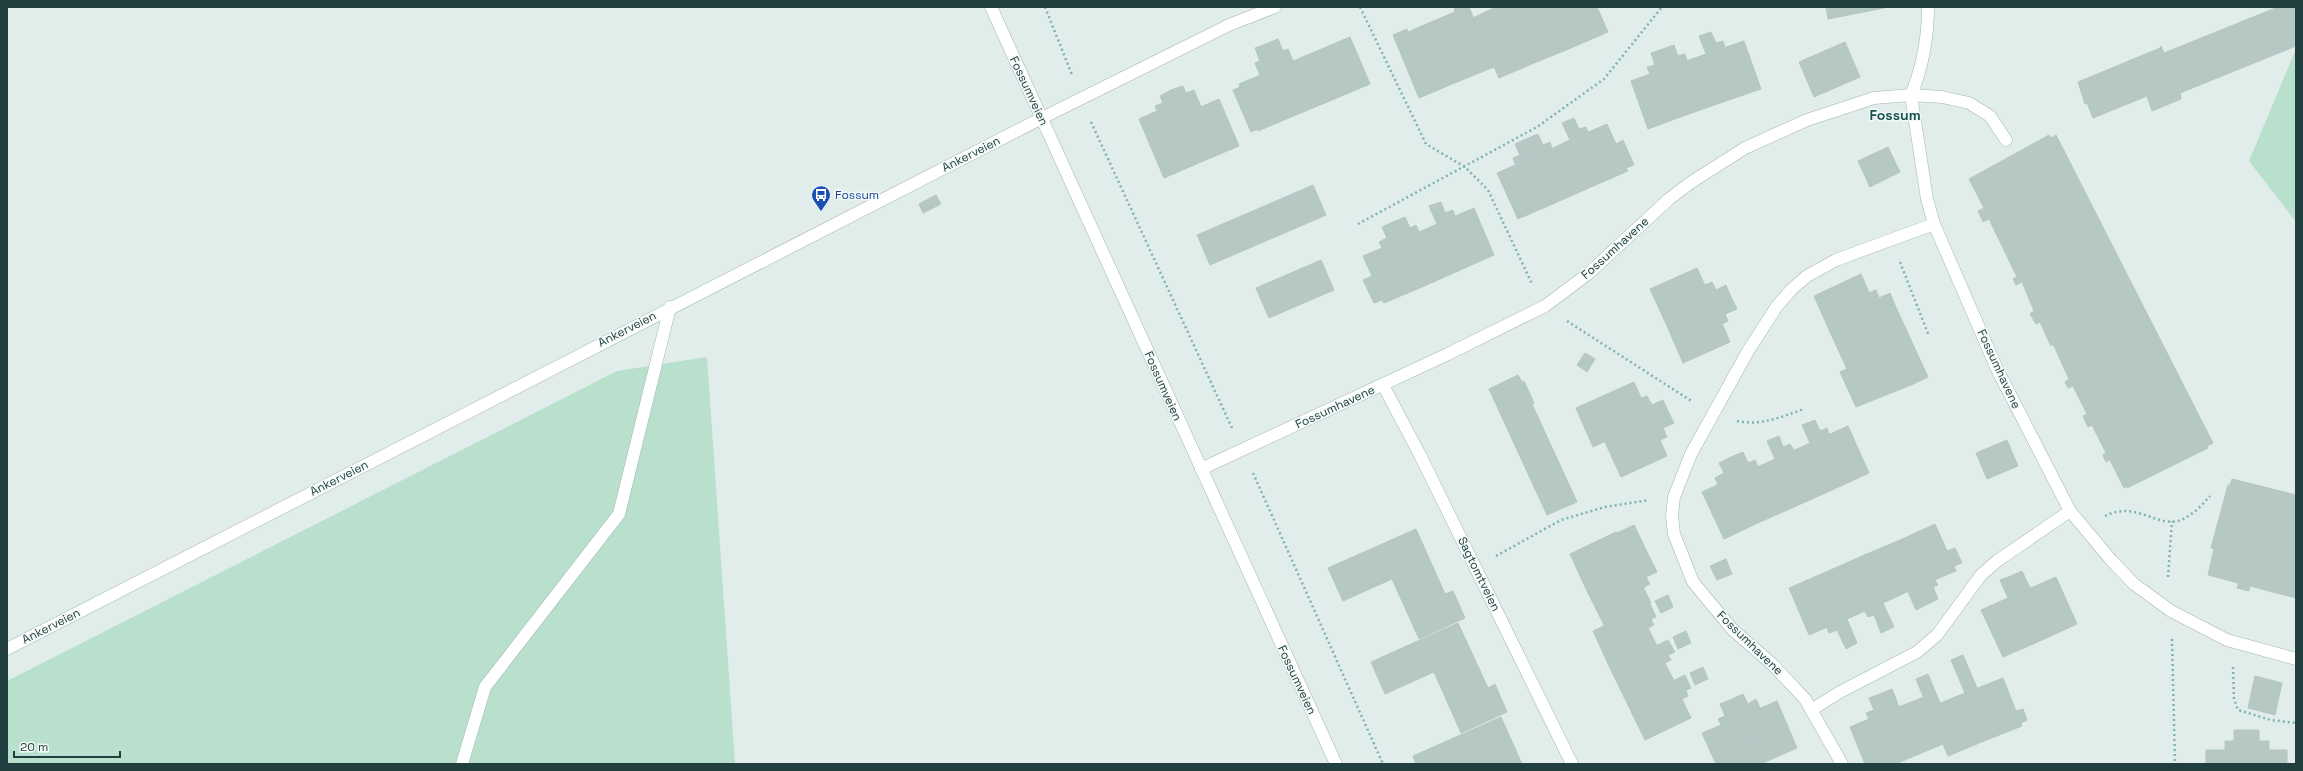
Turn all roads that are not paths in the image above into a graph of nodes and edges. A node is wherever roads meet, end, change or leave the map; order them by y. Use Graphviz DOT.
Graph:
graph roads {
  1 [pos="991,7"];
  2 [pos="1275,7"];
  3 [pos="1928,7"];
  4 [pos="1911,95"];
  5 [pos="1042,118"];
  6 [pos="2006,140"];
  7 [pos="1934,224"];
  8 [pos="670,307"];
  9 [pos="1383,385"];
  10 [pos="1201,469"];
  11 [pos="2070,511"];
  12 [pos="7,648"];
  13 [pos="2296,658"];
  14 [pos="1811,710"];
  15 [pos="462,764"];
  16 [pos="1336,764"];
  17 [pos="1572,764"];
  18 [pos="1842,764"];
  1 -- 5 [label="street, Fossumveien"];
  2 -- 5 [label="street, Ankerveien"];
  3 -- 4 [label="street"];
  4 -- 6 [label="street"];
  4 -- 7 [label="street, Fossumhavene"];
  4 -- 9 [label="street, Fossumhavene"];
  5 -- 8 [label="street, Ankerveien"];
  5 -- 10 [label="street, Fossumveien"];
  7 -- 11 [label="street, Fossumhavene"];
  7 -- 14 [label="street, Fossumhavene"];
  8 -- 12 [label="street, Ankerveien"];
  8 -- 15 [label="street, Ankerveien"];
  9 -- 10 [label="street, Fossumhavene"];
  9 -- 17 [label="street, Sagtomtveien"];
  10 -- 16 [label="street, Fossumveien"];
  11 -- 13 [label="street, Fossumhavene"];
  11 -- 14 [label="street"];
  14 -- 18 [label="street, Fossumhavene"];
}
